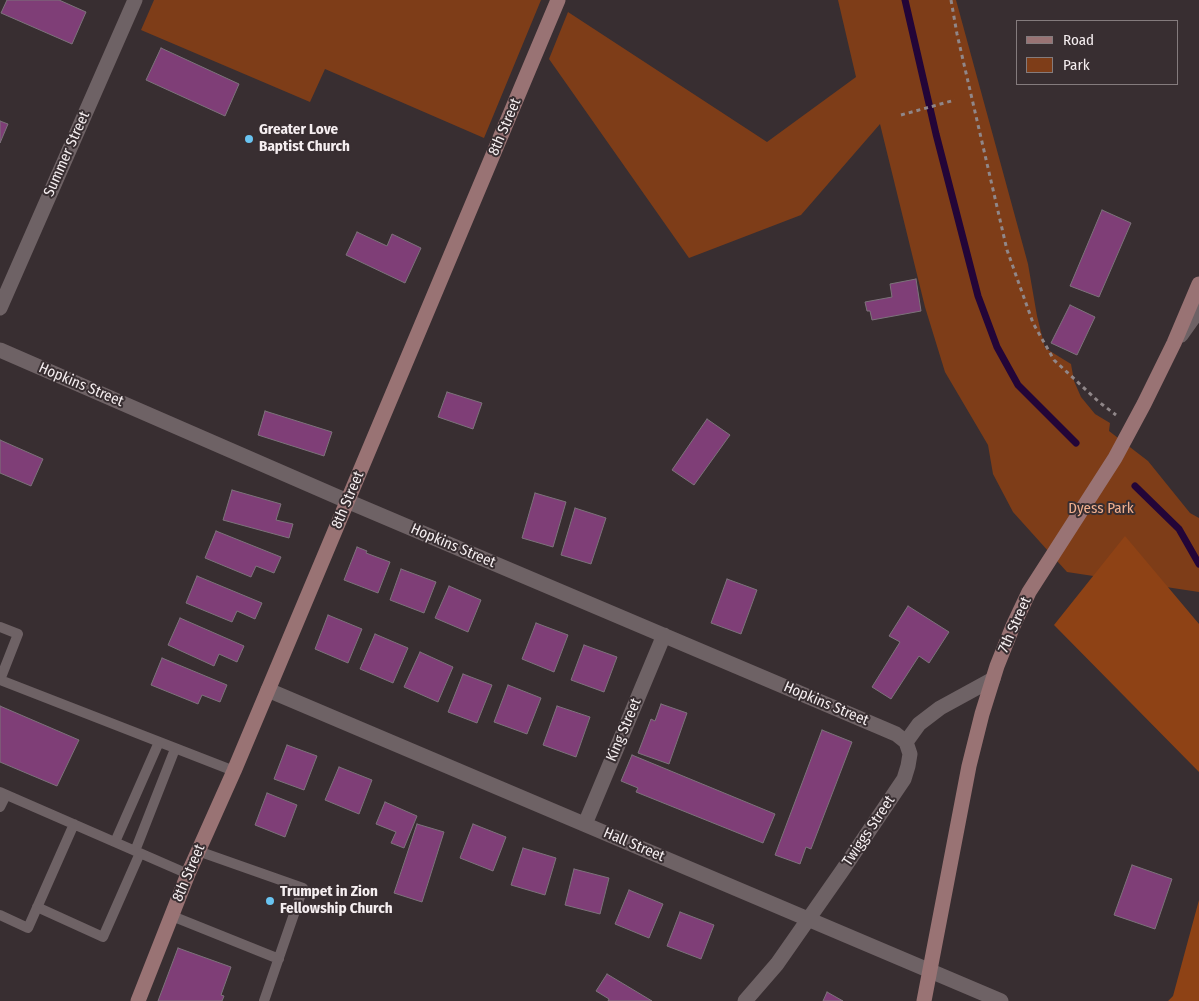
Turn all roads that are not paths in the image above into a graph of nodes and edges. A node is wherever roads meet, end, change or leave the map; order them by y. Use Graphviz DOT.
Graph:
graph roads {
  1 [pos="135,0"];
  2 [pos="558,0"];
  3 [pos="1199,284"];
  4 [pos="0,308"];
  5 [pos="1199,310"];
  6 [pos="1174,343"];
  7 [pos="0,350"];
  8 [pos="347,501"];
  9 [pos="0,627"];
  10 [pos="664,635"];
  11 [pos="993,679"];
  12 [pos="268,690"];
  13 [pos="159,742"];
  14 [pos="906,742"];
  15 [pos="175,749"];
  16 [pos="234,771"];
  17 [pos="3,793"];
  18 [pos="0,807"];
  19 [pos="74,824"];
  20 [pos="585,824"];
  21 [pos="115,842"];
  22 [pos="198,851"];
  23 [pos="137,852"];
  24 [pos="188,874"];
  25 [pos="38,907"];
  26 [pos="0,916"];
  27 [pos="172,916"];
  28 [pos="808,919"];
  29 [pos="279,959"];
  30 [pos="930,971"];
  31 [pos="138,1001"];
  32 [pos="264,1001"];
  33 [pos="745,1001"];
  34 [pos="924,1001"];
  35 [pos="1001,1001"];
  1 -- 4 [label="street, Summer Street"];
  2 -- 8 [label="street, 8th Street"];
  3 -- 6 [label="street, 7th Street"];
  5 -- 6 [label="street"];
  6 -- 11 [label="street, 7th Street"];
  7 -- 8 [label="street, Hopkins Street"];
  8 -- 10 [label="street, Hopkins Street"];
  8 -- 12 [label="street, 8th Street"];
  9 -- 13 [label="lane"];
  10 -- 14 [label="street, Hopkins Street"];
  10 -- 20 [label="street, King Street"];
  11 -- 14 [label="street"];
  11 -- 30 [label="street, 7th Street"];
  12 -- 16 [label="street, 8th Street"];
  12 -- 20 [label="street, Hall Street"];
  13 -- 15 [label="lane"];
  13 -- 21 [label="lane"];
  14 -- 28 [label="street, Twiggs Street"];
  15 -- 16 [label="lane"];
  15 -- 23 [label="lane"];
  16 -- 22 [label="street, 8th Street"];
  17 -- 18 [label="lane"];
  17 -- 19 [label="lane"];
  19 -- 21 [label="lane"];
  19 -- 25 [label="lane"];
  20 -- 28 [label="street, Hall Street"];
  21 -- 23 [label="lane"];
  22 -- 24 [label="street, 8th Street"];
  22 -- 29 [label="lane"];
  23 -- 24 [label="lane"];
  23 -- 25 [label="lane"];
  24 -- 27 [label="street, 8th Street"];
  25 -- 26 [label="lane"];
  27 -- 29 [label="lane"];
  27 -- 31 [label="street, 8th Street"];
  28 -- 30 [label="street, Hall Street"];
  28 -- 33 [label="street, Twiggs Street"];
  29 -- 32 [label="lane"];
  30 -- 34 [label="street, 7th Street"];
  30 -- 35 [label="street, Hall Street"];
}
